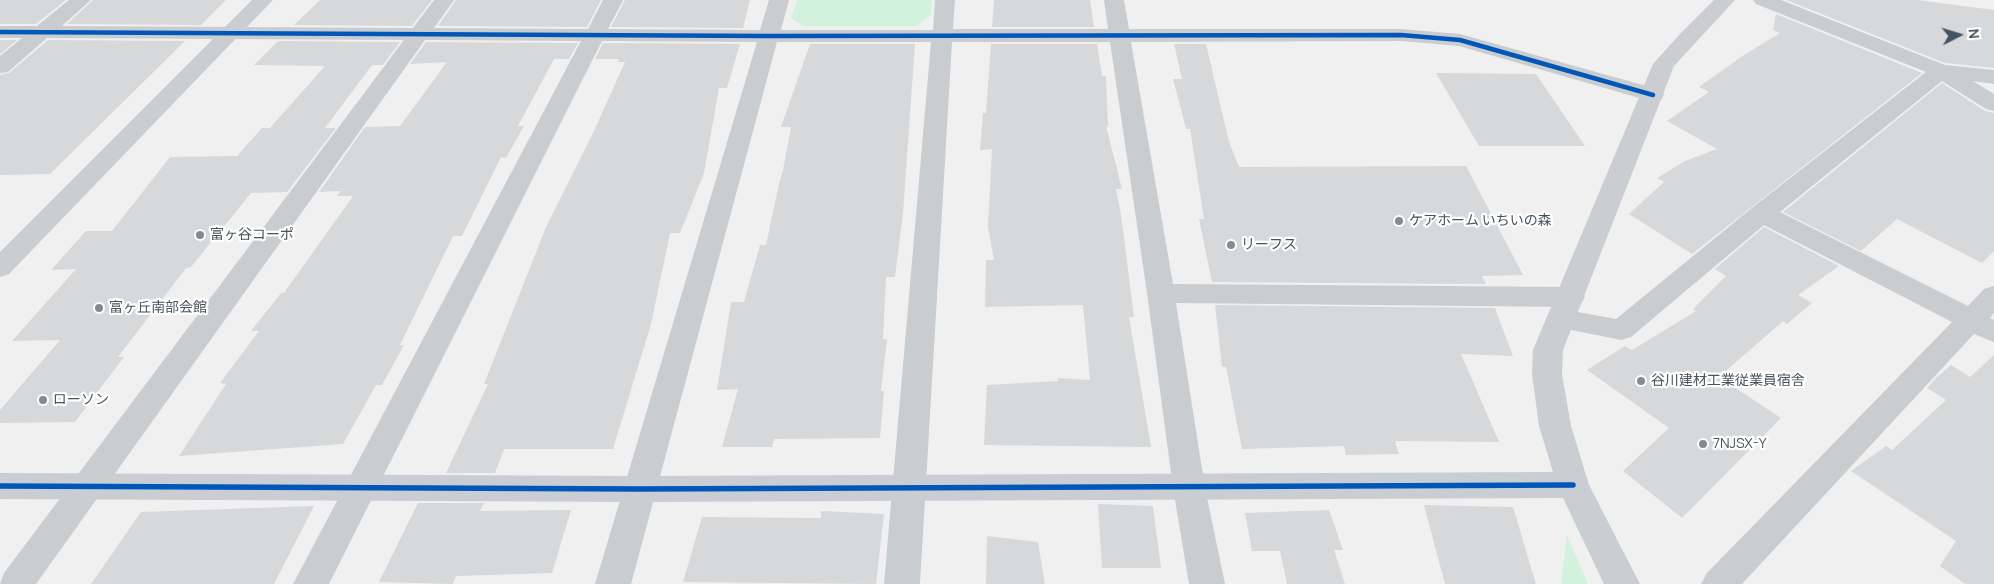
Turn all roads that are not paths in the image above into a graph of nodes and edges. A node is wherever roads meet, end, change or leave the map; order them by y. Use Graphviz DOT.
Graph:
graph roads {
  1 [pos="81,0"];
  2 [pos="263,0"];
  3 [pos="444,0"];
  4 [pos="613,0"];
  5 [pos="779,0"];
  6 [pos="945,0"];
  7 [pos="1114,0"];
  8 [pos="1725,0"];
  9 [pos="1763,0"];
  10 [pos="0,32"];
  11 [pos="43,32"];
  12 [pos="231,33"];
  13 [pos="596,34"];
  14 [pos="418,35"];
  15 [pos="942,35"];
  16 [pos="1119,35"];
  17 [pos="768,36"];
  18 [pos="0,67"];
  19 [pos="1941,71"];
  20 [pos="1994,77"];
  21 [pos="1653,95"];
  22 [pos="1994,104"];
  23 [pos="1762,213"];
  24 [pos="0,268"];
  25 [pos="1161,293"];
  26 [pos="1994,296"];
  27 [pos="1566,308"];
  28 [pos="1982,326"];
  29 [pos="1574,485"];
  30 [pos="0,486"];
  31 [pos="89,486"];
  32 [pos="360,488"];
  33 [pos="909,488"];
  34 [pos="1189,488"];
  35 [pos="639,489"];
  36 [pos="16,584"];
  37 [pos="311,584"];
  38 [pos="613,584"];
  39 [pos="902,584"];
  40 [pos="1207,584"];
  41 [pos="1622,584"];
  42 [pos="1719,584"];
  1 -- 11 [label="street"];
  2 -- 12 [label="street"];
  3 -- 14 [label="street"];
  4 -- 13 [label="street"];
  5 -- 17 [label="street"];
  6 -- 15 [label="street"];
  7 -- 16 [label="street"];
  8 -- 21 [label="street"];
  9 -- 19 [label="street"];
  10 -- 11 [label="street"];
  11 -- 12 [label="street"];
  11 -- 18 [label="street"];
  12 -- 14 [label="street"];
  12 -- 24 [label="street"];
  13 -- 14 [label="street"];
  13 -- 17 [label="street"];
  13 -- 32 [label="street"];
  14 -- 31 [label="street"];
  15 -- 16 [label="street"];
  15 -- 17 [label="street"];
  15 -- 33 [label="street"];
  16 -- 21 [label="street"];
  16 -- 25 [label="street"];
  17 -- 35 [label="street"];
  19 -- 20 [label="street"];
  19 -- 22 [label="street"];
  19 -- 23 [label="street"];
  21 -- 27 [label="street"];
  23 -- 27 [label="street"];
  23 -- 28 [label="street"];
  25 -- 27 [label="street"];
  25 -- 34 [label="street"];
  26 -- 28 [label="street"];
  27 -- 29 [label="street"];
  28 -- 42 [label="street"];
  29 -- 34 [label="street"];
  29 -- 41 [label="street"];
  30 -- 31 [label="street"];
  31 -- 32 [label="street"];
  31 -- 36 [label="street"];
  32 -- 35 [label="street"];
  32 -- 37 [label="street"];
  33 -- 34 [label="street"];
  33 -- 35 [label="street"];
  33 -- 39 [label="street"];
  34 -- 40 [label="street"];
  35 -- 38 [label="street"];
}
